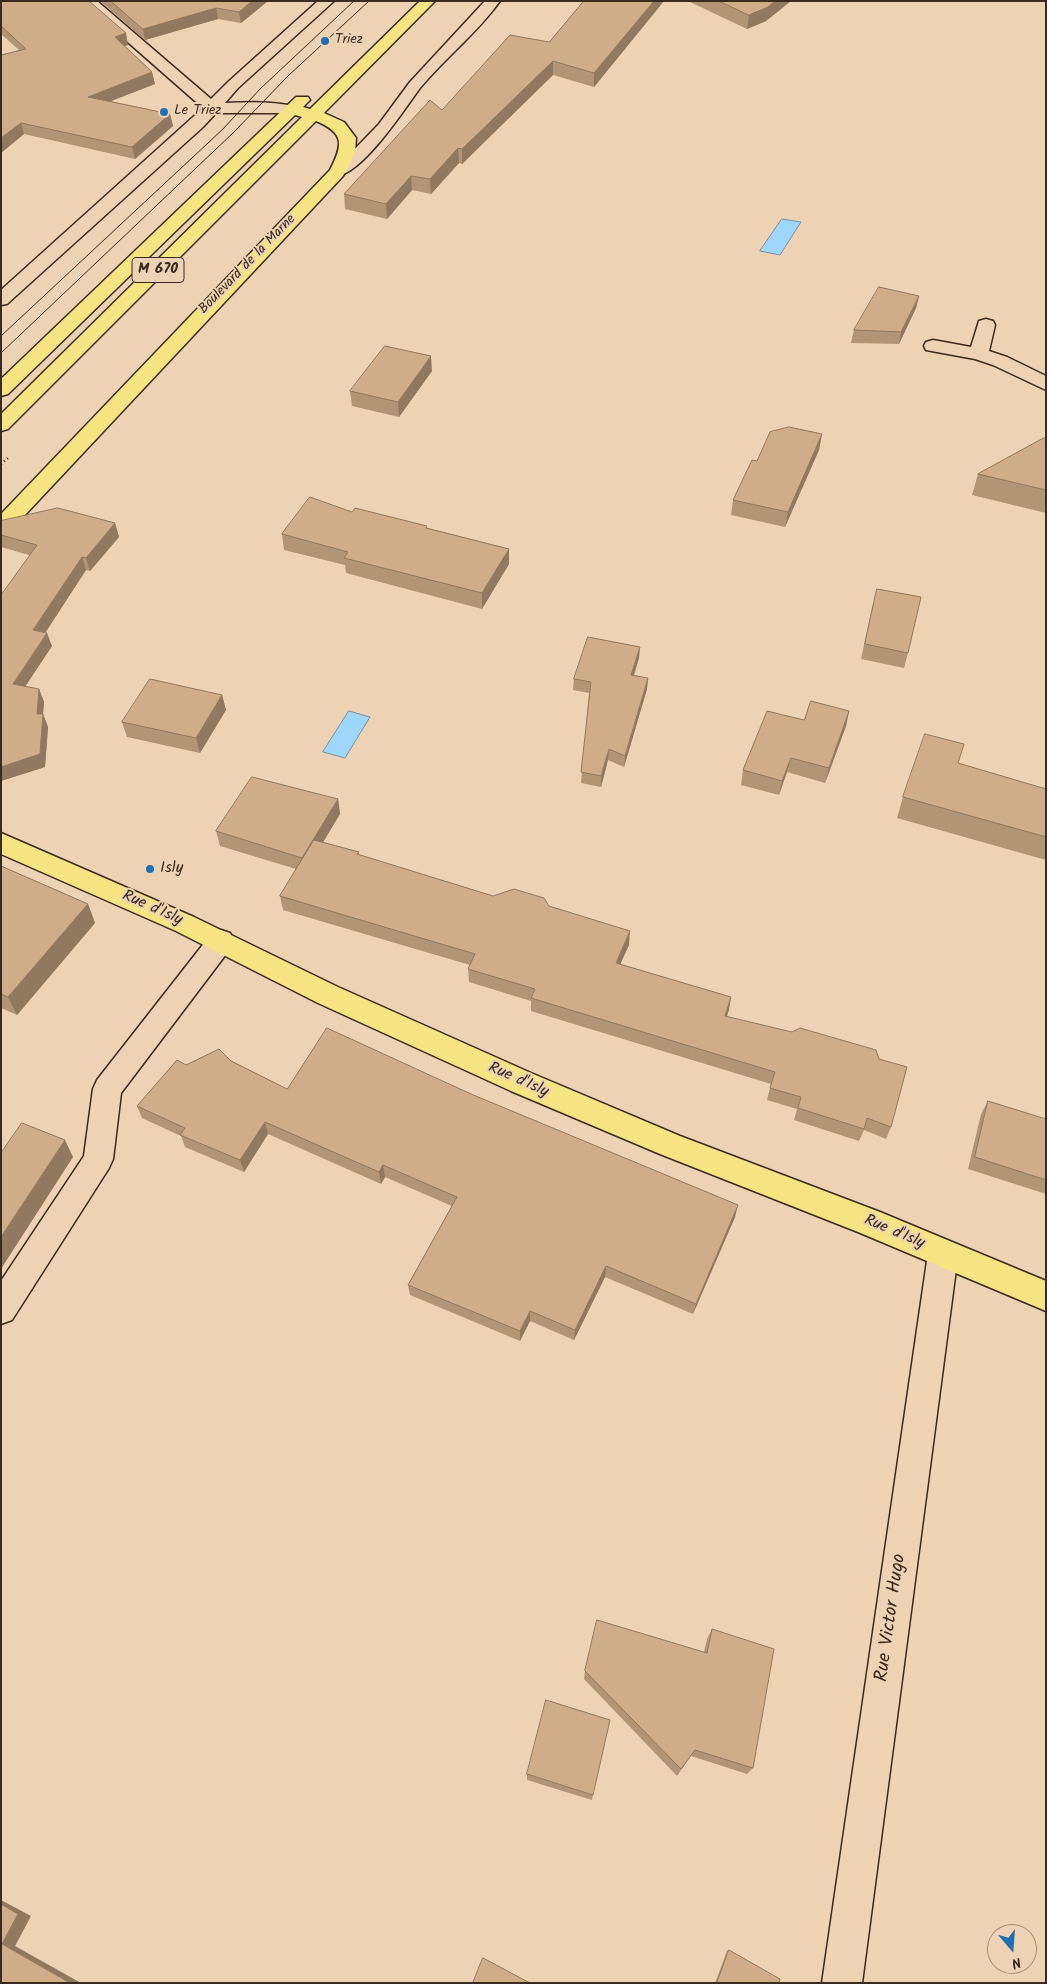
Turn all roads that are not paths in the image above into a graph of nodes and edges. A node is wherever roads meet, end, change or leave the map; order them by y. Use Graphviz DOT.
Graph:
graph roads {
  1 [pos="88,1"];
  2 [pos="327,1"];
  3 [pos="428,1"];
  4 [pos="493,1"];
  5 [pos="310,92"];
  6 [pos="217,102"];
  7 [pos="292,110"];
  8 [pos="313,115"];
  9 [pos="337,172"];
  10 [pos="1,300"];
  11 [pos="986,325"];
  12 [pos="933,346"];
  13 [pos="979,354"];
  14 [pos="1046,384"];
  15 [pos="1,390"];
  16 [pos="1,425"];
  17 [pos="1,527"];
  18 [pos="1,843"];
  19 [pos="221,941"];
  20 [pos="944,1254"];
  21 [pos="1046,1296"];
  22 [pos="1,1309"];
  23 [pos="842,1983"];
  1 -- 6 [label="street"];
  2 -- 6 [label="street"];
  3 -- 8 [label="main road, M 670"];
  4 -- 9 [label="street, Boulevard de la Marne"];
  5 -- 7 [label="main road, M 670"];
  6 -- 7 [label="street"];
  6 -- 10 [label="street"];
  7 -- 8 [label="main road"];
  7 -- 15 [label="main road, M 670"];
  8 -- 9 [label="main road"];
  8 -- 16 [label="main road, M 670"];
  9 -- 17 [label="main road, Boulevard de la Marne"];
  11 -- 13 [label="street"];
  12 -- 13 [label="street"];
  13 -- 14 [label="street"];
  18 -- 19 [label="main road, Rue d'Isly"];
  19 -- 20 [label="main road, Rue d'Isly"];
  19 -- 22 [label="street"];
  20 -- 21 [label="main road, Rue d'Isly"];
  20 -- 23 [label="street, Rue Victor Hugo"];
}
